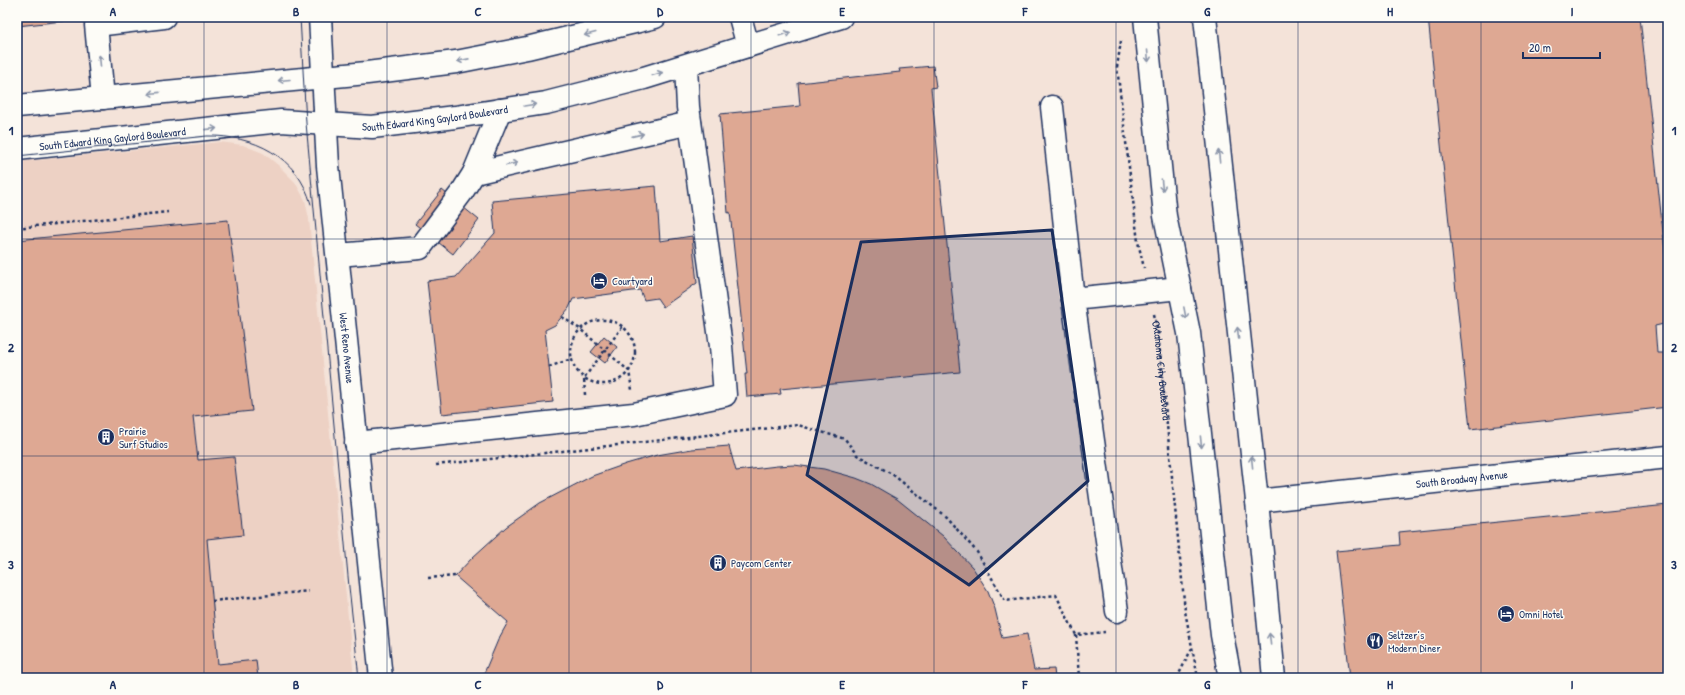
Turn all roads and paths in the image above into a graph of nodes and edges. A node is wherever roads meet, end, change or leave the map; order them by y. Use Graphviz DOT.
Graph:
graph roads {
  1 [pos="164,17"];
  2 [pos="320,17"];
  3 [pos="655,17"];
  4 [pos="740,17"];
  5 [pos="841,17"];
  6 [pos="1145,17"];
  7 [pos="1205,17"];
  8 [pos="1121,38"];
  9 [pos="748,46"];
  10 [pos="686,66"];
  11 [pos="323,76"];
  12 [pos="103,98"];
  13 [pos="17,106"];
  14 [pos="1052,107"];
  15 [pos="500,110"];
  16 [pos="690,123"];
  17 [pos="325,124"];
  18 [pos="17,149"];
  19 [pos="474,173"];
  20 [pos="168,212"];
  21 [pos="17,228"];
  22 [pos="338,255"];
  23 [pos="1180,288"];
  24 [pos="1149,292"];
  25 [pos="1073,299"];
  26 [pos="562,317"];
  27 [pos="624,326"];
  28 [pos="580,329"];
  29 [pos="605,351"];
  30 [pos="571,359"];
  31 [pos="549,367"];
  32 [pos="629,371"];
  33 [pos="584,378"];
  34 [pos="634,414"];
  35 [pos="586,418"];
  36 [pos="356,443"];
  37 [pos="1668,457"];
  38 [pos="436,465"];
  39 [pos="1257,500"];
  40 [pos="455,576"];
  41 [pos="428,578"];
  42 [pos="309,591"];
  43 [pos="212,601"];
  44 [pos="1117,611"];
  45 [pos="1107,632"];
  46 [pos="1076,635"];
  47 [pos="1192,648"];
  48 [pos="381,678"];
  49 [pos="1079,678"];
  50 [pos="1176,678"];
  51 [pos="1198,678"];
  52 [pos="1230,678"];
  53 [pos="1274,678"];
  12 -- 1 [label="main road, one-way"];
  2 -- 11 [label="main road, West Reno Avenue"];
  3 -- 11 [label="main road, one-way"];
  4 -- 9 [label="main road"];
  9 -- 5 [label="main road, South Edward King Gaylord Boulevard, one-way"];
  6 -- 23 [label="main road, one-way"];
  39 -- 7 [label="main road, one-way"];
  8 -- 24 [label="path, Oklahoma City Boulevard"];
  9 -- 10 [label="main road, South Edward King Gaylord Boulevard"];
  15 -- 10 [label="main road, South Edward King Gaylord Boulevard, one-way"];
  10 -- 16 [label="main road"];
  11 -- 12 [label="main road, one-way"];
  11 -- 17 [label="main road, West Reno Avenue"];
  12 -- 13 [label="main road"];
  14 -- 25 [label="main road"];
  15 -- 17 [label="main road, South Edward King Gaylord Boulevard"];
  15 -- 19 [label="main road"];
  19 -- 16 [label="main road, one-way"];
  16 -- 34 [label="main road"];
  18 -- 17 [label="main road, South Edward King Gaylord Boulevard, one-way"];
  17 -- 22 [label="main road, West Reno Avenue"];
  19 -- 22 [label="main road"];
  20 -- 21 [label="path"];
  22 -- 36 [label="main road, West Reno Avenue"];
  23 -- 24 [label="main road"];
  23 -- 52 [label="main road, one-way"];
  24 -- 25 [label="main road"];
  24 -- 47 [label="path, Oklahoma City Boulevard"];
  25 -- 44 [label="main road"];
  26 -- 28 [label="path"];
  27 -- 28 [label="path"];
  27 -- 29 [label="path"];
  27 -- 32 [label="path"];
  28 -- 29 [label="path"];
  28 -- 30 [label="path"];
  29 -- 32 [label="path"];
  29 -- 33 [label="path"];
  30 -- 31 [label="path"];
  30 -- 33 [label="path"];
  32 -- 33 [label="path"];
  32 -- 34 [label="path"];
  33 -- 35 [label="path"];
  34 -- 35 [label="main road"];
  35 -- 36 [label="main road"];
  36 -- 48 [label="main road, West Reno Avenue"];
  37 -- 39 [label="main road, South Broadway Avenue"];
  38 -- 46 [label="path"];
  53 -- 39 [label="main road, one-way"];
  40 -- 41 [label="path"];
  42 -- 43 [label="path"];
  45 -- 46 [label="path"];
  46 -- 49 [label="path"];
  47 -- 50 [label="path"];
  47 -- 51 [label="path, Oklahoma City Boulevard"];
}
